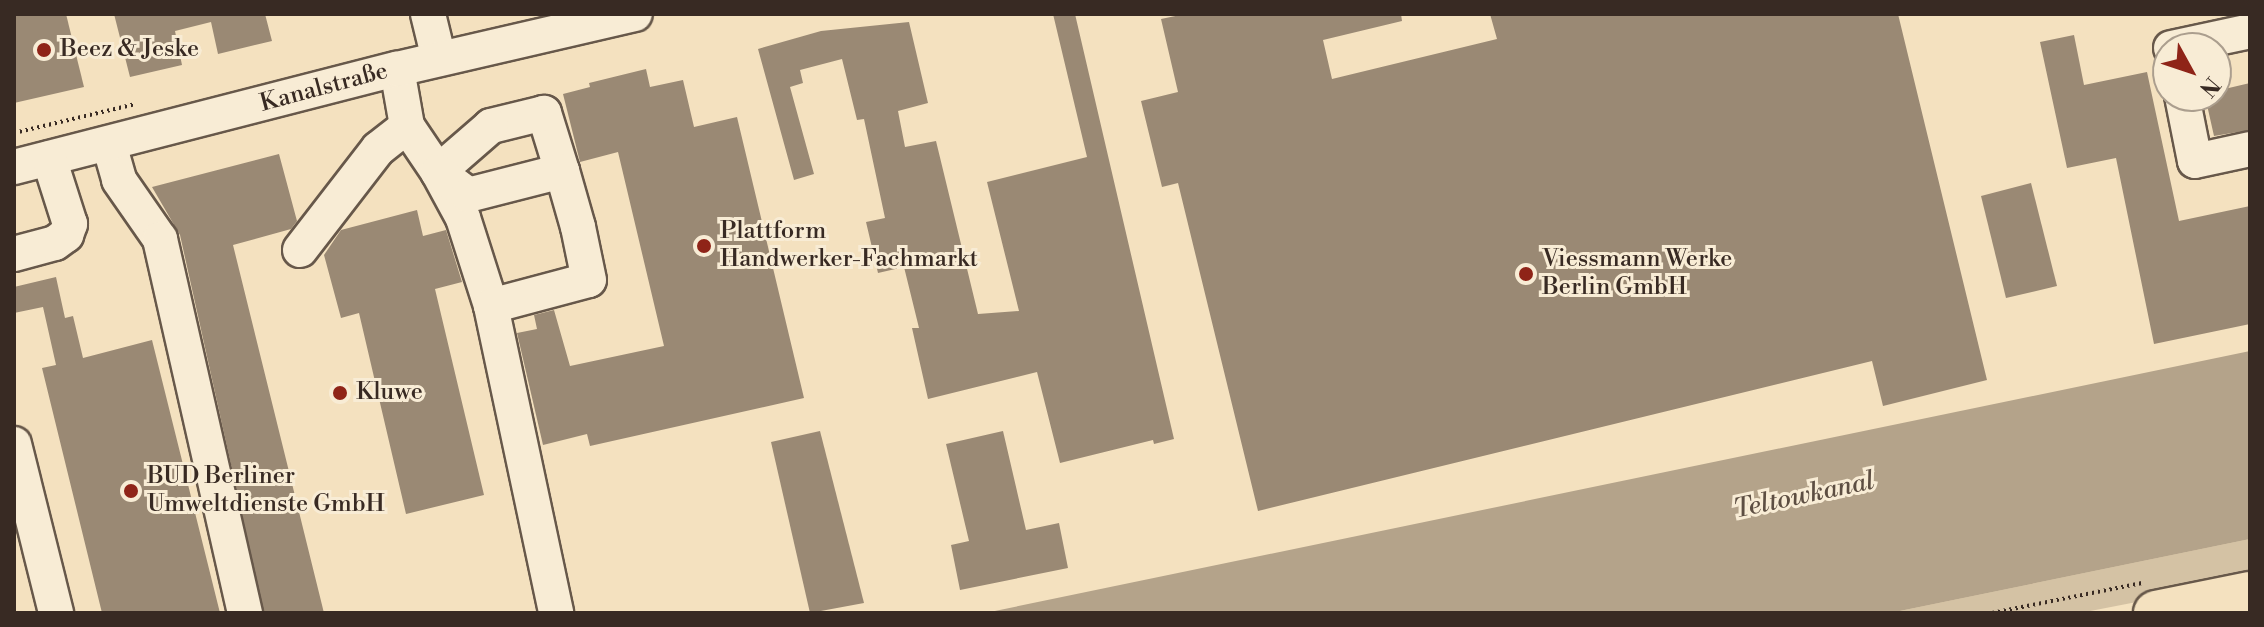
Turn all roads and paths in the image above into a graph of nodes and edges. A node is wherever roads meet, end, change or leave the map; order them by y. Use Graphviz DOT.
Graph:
graph roads {
  1 [pos="428,14"];
  2 [pos="635,14"];
  3 [pos="439,59"];
  4 [pos="397,69"];
  5 [pos="2185,112"];
  6 [pos="407,126"];
  7 [pos="109,144"];
  8 [pos="2250,149"];
  9 [pos="49,158"];
  10 [pos="14,167"];
  11 [pos="562,171"];
  12 [pos="438,172"];
  13 [pos="300,250"];
  14 [pos="14,254"];
  15 [pos="491,306"];
  16 [pos="14,444"];
  17 [pos="2250,594"];
  18 [pos="2150,598"];
  19 [pos="56,613"];
  20 [pos="245,613"];
  21 [pos="556,613"];
  22 [pos="1992,613"];
  1 -- 3 [label="street"];
  2 -- 3 [label="street, Kanalstraße"];
  3 -- 4 [label="street, Kanalstraße"];
  4 -- 6 [label="street"];
  4 -- 7 [label="street, Kanalstraße"];
  5 -- 8 [label="street"];
  6 -- 12 [label="street"];
  6 -- 13 [label="street"];
  7 -- 9 [label="street, Kanalstraße"];
  7 -- 20 [label="street"];
  9 -- 10 [label="street, Kanalstraße"];
  9 -- 14 [label="street"];
  11 -- 12 [label="street"];
  11 -- 12 [label="street"];
  11 -- 15 [label="street"];
  12 -- 15 [label="street"];
  15 -- 21 [label="street"];
  16 -- 19 [label="street"];
  17 -- 18 [label="highway"];
  18 -- 22 [label="path"];
}
